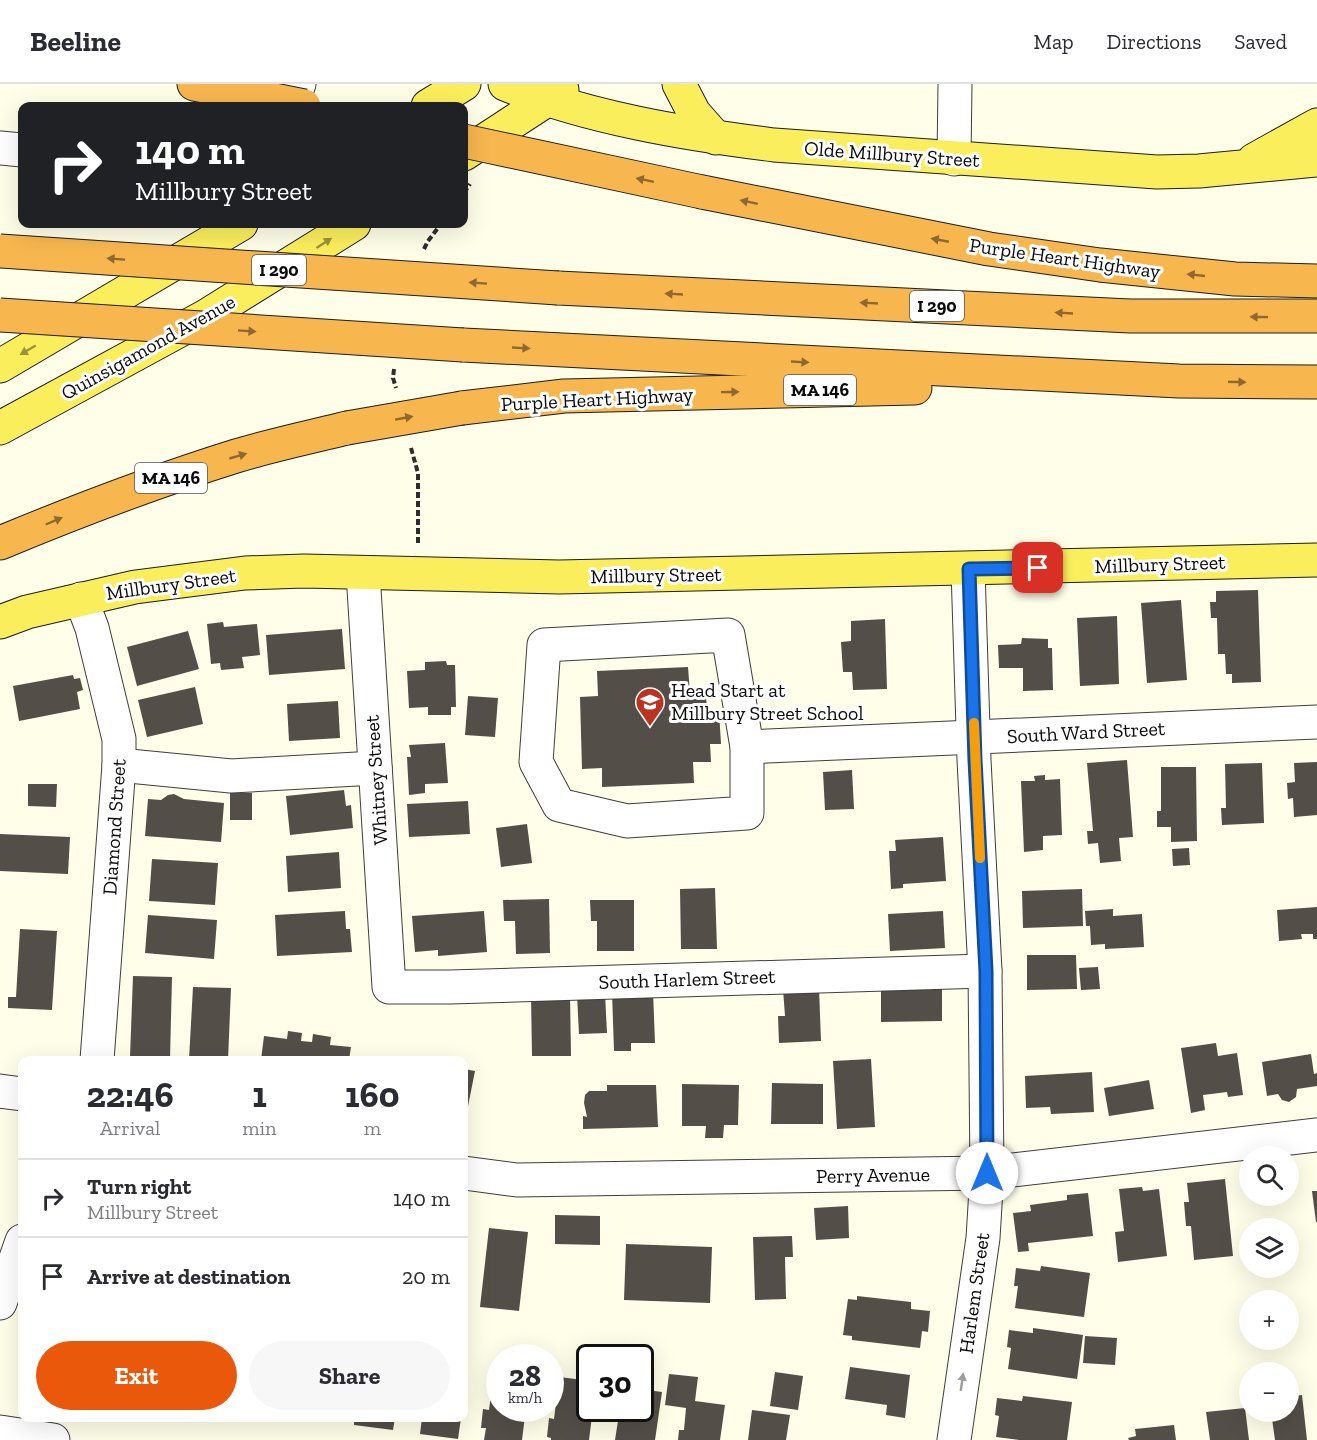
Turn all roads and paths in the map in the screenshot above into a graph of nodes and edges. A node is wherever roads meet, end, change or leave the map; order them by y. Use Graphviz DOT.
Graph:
graph roads {
  1 [pos="299,84"];
  2 [pos="464,84"];
  3 [pos="505,84"];
  4 [pos="679,84"];
  5 [pos="955,84"];
  6 [pos="207,86"];
  7 [pos="560,92"];
  8 [pos="285,102"];
  9 [pos="292,102"];
  10 [pos="435,102"];
  11 [pos="1317,125"];
  12 [pos="716,138"];
  13 [pos="468,142"];
  14 [pos="0,148"];
  15 [pos="18,150"];
  16 [pos="468,151"];
  17 [pos="954,159"];
  18 [pos="1317,160"];
  19 [pos="1239,166"];
  20 [pos="234,228"];
  21 [pos="348,228"];
  22 [pos="438,228"];
  23 [pos="0,251"];
  24 [pos="423,252"];
  25 [pos="1317,281"];
  26 [pos="0,315"];
  27 [pos="1317,316"];
  28 [pos="0,366"];
  29 [pos="395,368"];
  30 [pos="1179,381"];
  31 [pos="1317,382"];
  32 [pos="396,389"];
  33 [pos="0,428"];
  34 [pos="410,441"];
  35 [pos="0,543"];
  36 [pos="418,548"];
  37 [pos="1317,560"];
  38 [pos="969,569"];
  39 [pos="363,573"];
  40 [pos="81,598"];
  41 [pos="0,622"];
  42 [pos="1317,722"];
  43 [pos="974,737"];
  44 [pos="747,747"];
  45 [pos="119,765"];
  46 [pos="375,768"];
  47 [pos="986,971"];
  48 [pos="389,987"];
  49 [pos="98,1056"];
  50 [pos="0,1091"];
  51 [pos="18,1093"];
  52 [pos="1317,1135"];
  53 [pos="987,1173"];
  54 [pos="468,1174"];
  55 [pos="18,1252"];
  56 [pos="0,1303"];
  57 [pos="0,1432"];
  58 [pos="53,1440"];
  59 [pos="954,1440"];
  1 -- 9 [label="street"];
  2 -- 10 [label="main road"];
  3 -- 7 [label="main road, Olde Millbury Street"];
  4 -- 12 [label="main road"];
  5 -- 17 [label="street"];
  6 -- 8 [label="highway, bridge"];
  7 -- 12 [label="main road, Olde Millbury Street"];
  7 -- 16 [label="main road"];
  11 -- 19 [label="main road, Olde Millbury Street"];
  12 -- 17 [label="main road, Olde Millbury Street"];
  25 -- 13 [label="highway, Purple Heart Highway, one-way, bridge"];
  14 -- 15 [label="street"];
  17 -- 19 [label="main road, Olde Millbury Street"];
  18 -- 19 [label="main road, Olde Millbury Street"];
  20 -- 28 [label="main road, one-way"];
  33 -- 21 [label="main road, Quinsigamond Avenue, one-way"];
  22 -- 24 [label="path"];
  27 -- 23 [label="highway, I 290, one-way, bridge"];
  26 -- 30 [label="highway, one-way, bridge"];
  29 -- 32 [label="path"];
  30 -- 31 [label="highway, one-way"];
  35 -- 30 [label="highway, Purple Heart Highway / MA 146, one-way, bridge"];
  34 -- 36 [label="path"];
  37 -- 38 [label="main road, Millbury Street"];
  38 -- 39 [label="main road, Millbury Street"];
  38 -- 43 [label="street, Harlem Street"];
  39 -- 40 [label="main road, Millbury Street"];
  39 -- 46 [label="street, Whitney Street"];
  40 -- 41 [label="main road, Millbury Street"];
  40 -- 45 [label="street, Diamond Street"];
  42 -- 43 [label="street, South Ward Street"];
  43 -- 44 [label="street, South Ward Street"];
  43 -- 47 [label="street, Harlem Street"];
  44 -- 44 [label="street"];
  45 -- 46 [label="street"];
  45 -- 49 [label="street, Diamond Street"];
  46 -- 48 [label="street, Whitney Street"];
  47 -- 48 [label="street, South Harlem Street"];
  47 -- 53 [label="street, Harlem Street"];
  50 -- 51 [label="street"];
  52 -- 53 [label="street, Perry Avenue"];
  53 -- 54 [label="street, Perry Avenue"];
  59 -- 53 [label="street, Harlem Street, one-way"];
  55 -- 56 [label="street"];
  57 -- 58 [label="street"];
}
